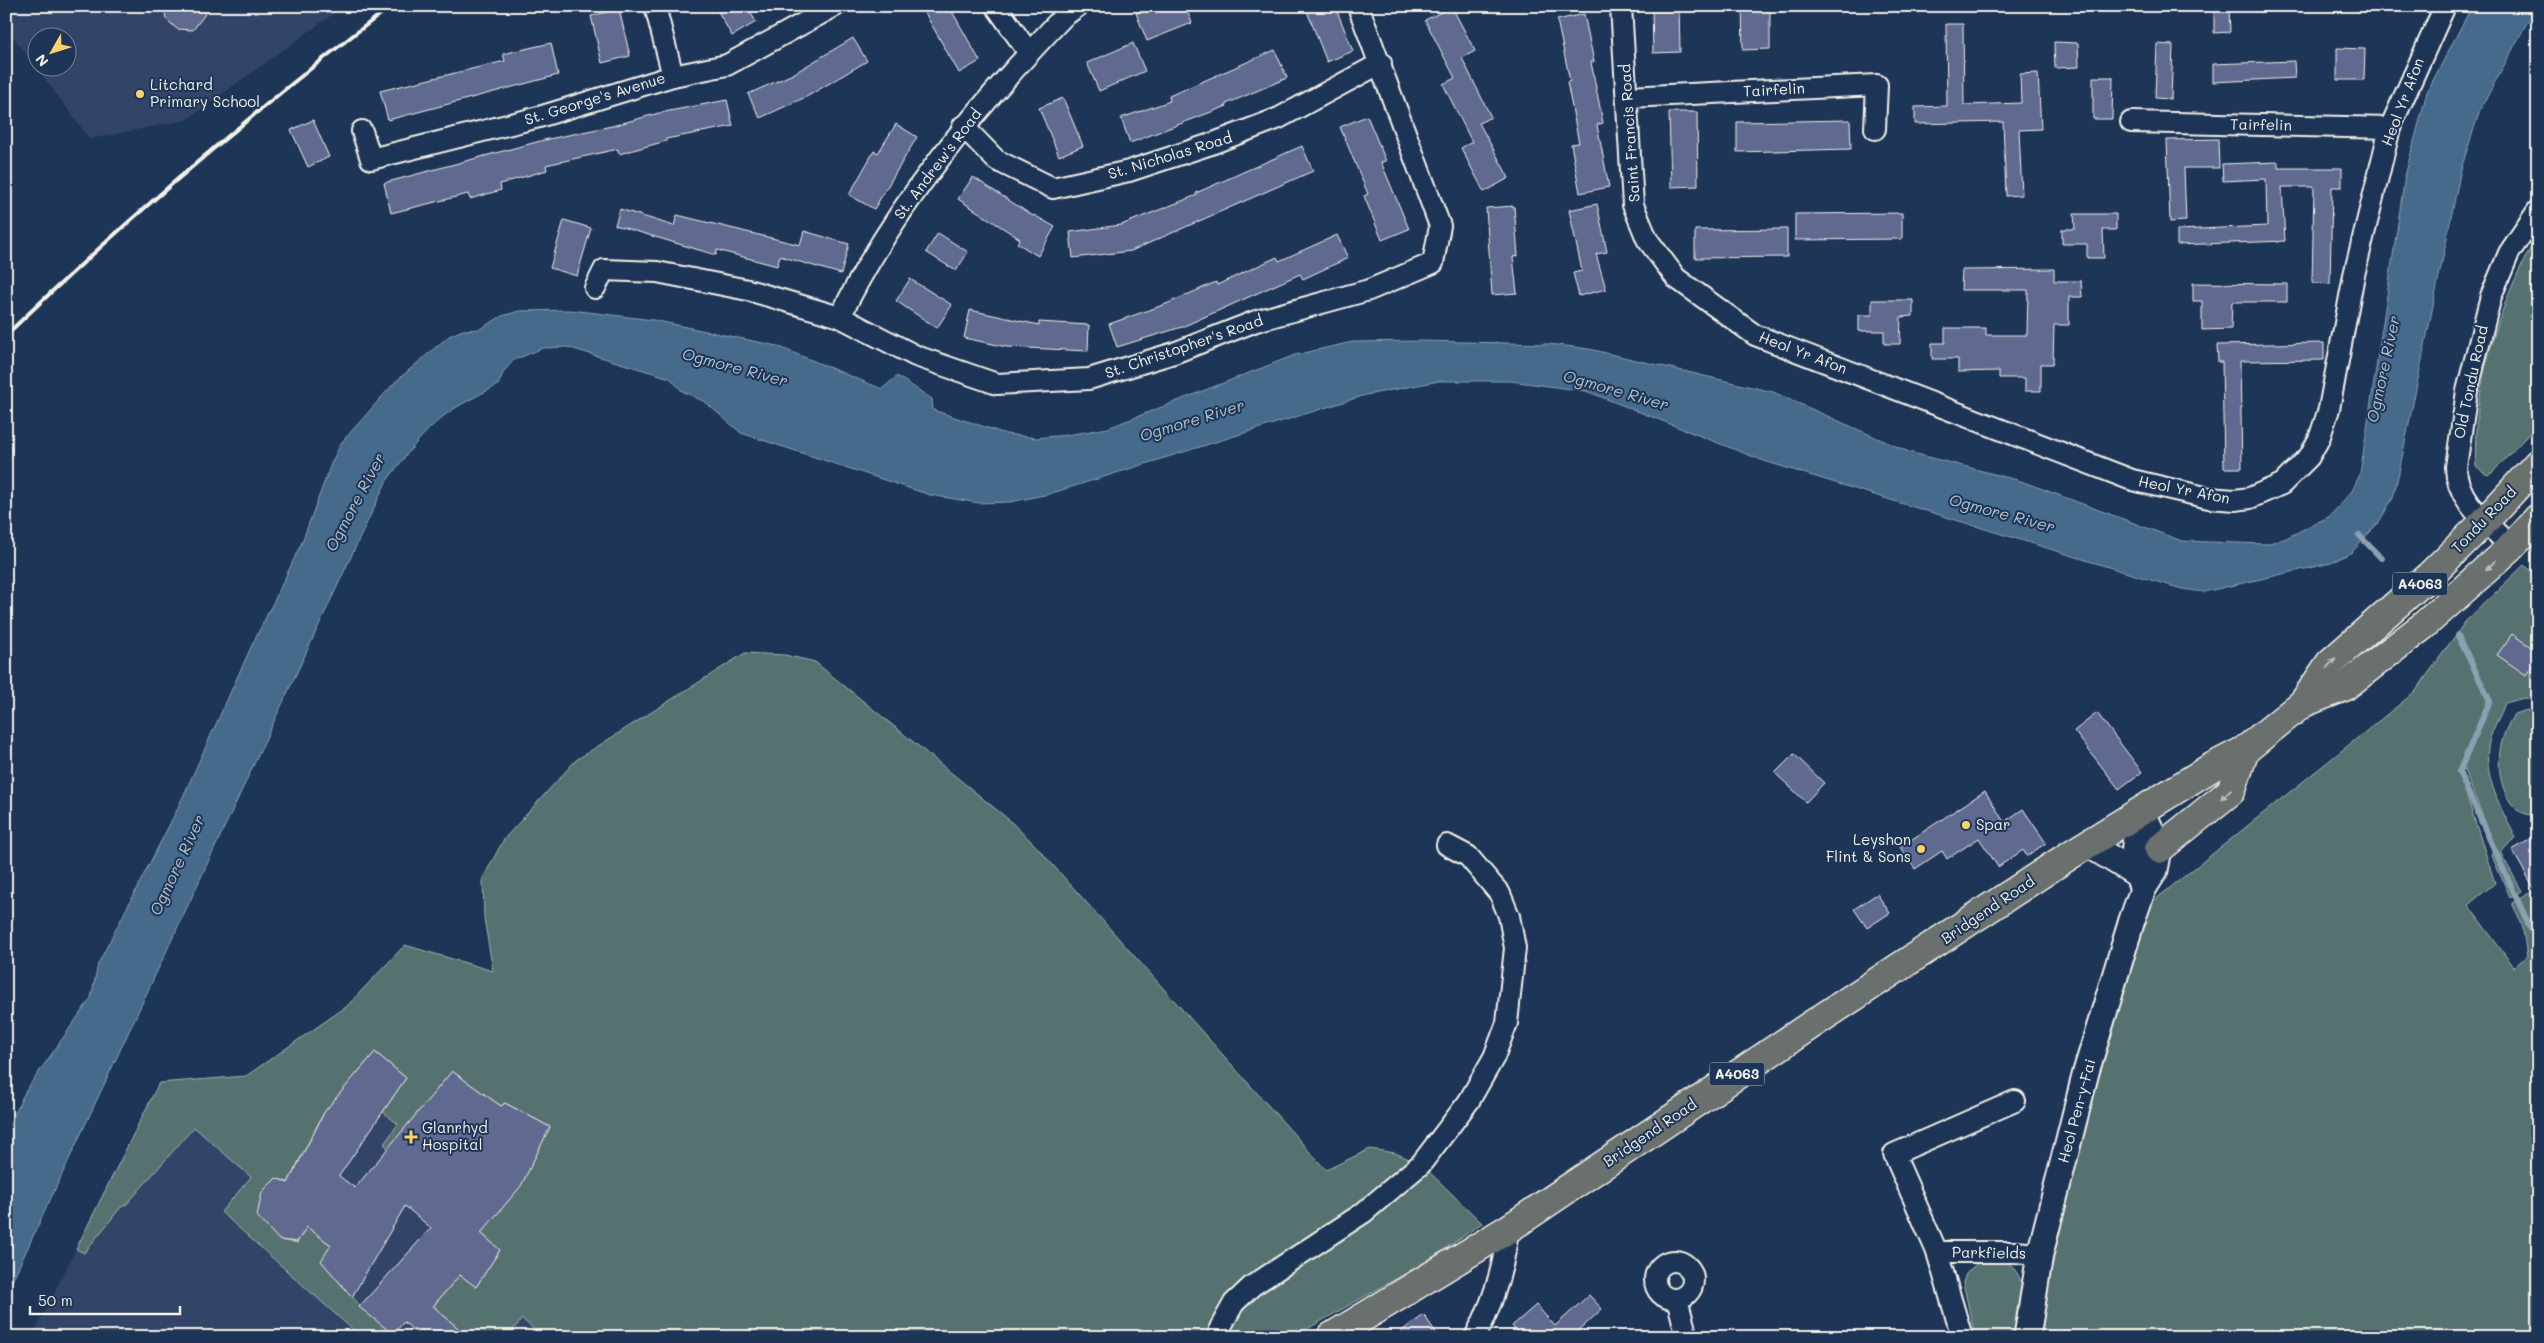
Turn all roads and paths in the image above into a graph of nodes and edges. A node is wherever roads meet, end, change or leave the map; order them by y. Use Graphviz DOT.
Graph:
graph roads {
  1 [pos="655,6"];
  2 [pos="835,6"];
  3 [pos="996,6"];
  4 [pos="1078,6"];
  5 [pos="1358,6"];
  6 [pos="1621,6"];
  7 [pos="2445,6"];
  8 [pos="1029,53"];
  9 [pos="1381,63"];
  10 [pos="673,76"];
  11 [pos="1628,97"];
  12 [pos="2131,122"];
  13 [pos="963,126"];
  14 [pos="2390,128"];
  15 [pos="1876,129"];
  16 [pos="362,131"];
  17 [pos="2538,210"];
  18 [pos="1676,278"];
  19 [pos="595,288"];
  20 [pos="840,317"];
  21 [pos="2538,463"];
  22 [pos="2538,518"];
  23 [pos="2486,520"];
  24 [pos="2511,546"];
  25 [pos="2303,703"];
  26 [pos="2245,750"];
  27 [pos="2142,810"];
  28 [pos="2088,844"];
  29 [pos="1447,845"];
  30 [pos="2159,849"];
  31 [pos="2140,882"];
  32 [pos="2015,1101"];
  33 [pos="1508,1229"];
  34 [pos="1937,1252"];
  35 [pos="2040,1254"];
  36 [pos="1677,1299"];
  37 [pos="1220,1337"];
  38 [pos="1331,1337"];
  39 [pos="1475,1337"];
  40 [pos="1687,1337"];
  41 [pos="1962,1337"];
  42 [pos="2028,1337"];
  1 -- 10 [label="street"];
  2 -- 10 [label="street, St. George's Avenue"];
  3 -- 8 [label="street"];
  4 -- 8 [label="street, St. Andrew's Road"];
  5 -- 9 [label="street, St. Christopher's Road"];
  6 -- 11 [label="street, Saint Francis Road"];
  7 -- 14 [label="street, Heol Yr Afon"];
  8 -- 13 [label="street, St. Andrew's Road"];
  9 -- 13 [label="street, St. Nicholas Road"];
  9 -- 20 [label="street, St. Christopher's Road"];
  10 -- 16 [label="street, St. George's Avenue"];
  11 -- 15 [label="street, Tairfelin"];
  11 -- 18 [label="street, Saint Francis Road"];
  12 -- 14 [label="street, Tairfelin"];
  13 -- 20 [label="street, St. Andrew's Road"];
  14 -- 18 [label="street, Heol Yr Afon"];
  17 -- 23 [label="street, Old Tondu Road"];
  19 -- 20 [label="street, St. Christopher's Road"];
  21 -- 23 [label="main road, Tondu Road / A4063"];
  22 -- 24 [label="main road, Tondu Road / A4063"];
  23 -- 24 [label="street, Old Tondu Road"];
  25 -- 23 [label="main road, Tondu Road / A4063, one-way"];
  24 -- 25 [label="main road, Tondu Road / A4063, one-way"];
  25 -- 26 [label="main road, Tondu Road / A4063"];
  26 -- 27 [label="main road, Tondu Road / A4063"];
  26 -- 30 [label="main road, one-way"];
  27 -- 28 [label="main road, Bridgend Road / A4063"];
  27 -- 30 [label="street"];
  27 -- 31 [label="street, Heol Pen-y-Fai"];
  28 -- 31 [label="street"];
  28 -- 33 [label="main road, Bridgend Road / A4063"];
  29 -- 37 [label="street"];
  30 -- 31 [label="street, Heol Pen-y-Fai"];
  31 -- 35 [label="street, Heol Pen-y-Fai"];
  32 -- 34 [label="street"];
  33 -- 38 [label="main road, Bridgend Road / A4063"];
  33 -- 39 [label="street"];
  34 -- 35 [label="street, Parkfields"];
  34 -- 41 [label="street, Parkfields"];
  35 -- 42 [label="street, Heol Pen-y-Fai"];
  36 -- 40 [label="street"];
}
